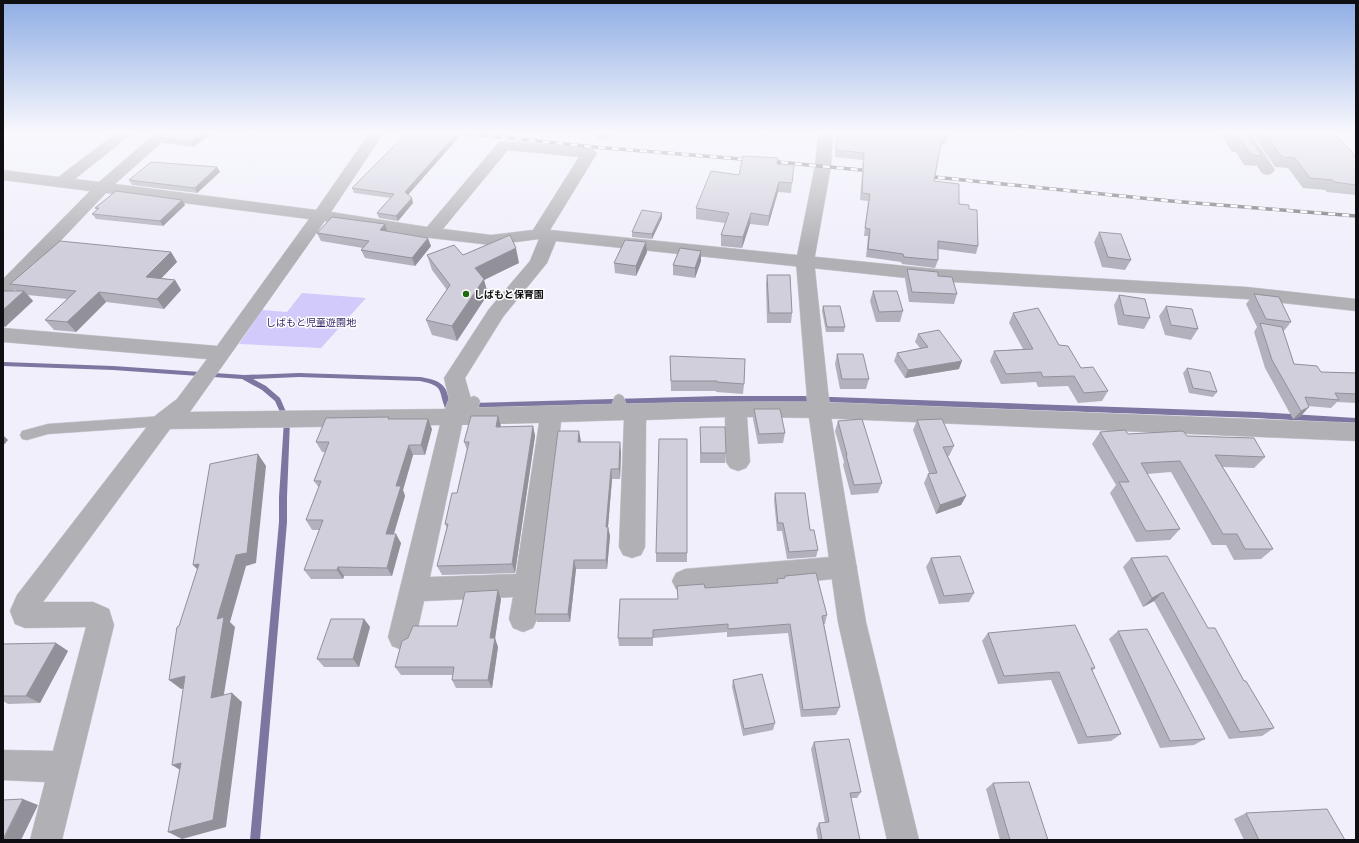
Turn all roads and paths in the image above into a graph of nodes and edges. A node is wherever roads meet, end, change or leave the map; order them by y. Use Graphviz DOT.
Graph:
graph roads {
  1 [pos="77,170"];
  2 [pos="122,170"];
  3 [pos="352,170"];
  4 [pos="483,170"];
  5 [pos="579,170"];
  6 [pos="822,170"];
  7 [pos="3,175"];
  8 [pos="62,182"];
  9 [pos="103,187"];
  10 [pos="320,216"];
  11 [pos="431,233"];
  12 [pos="544,234"];
  13 [pos="805,261"];
  14 [pos="3,290"];
  15 [pos="1356,305"];
  16 [pos="3,335"];
  17 [pos="219,357"];
  18 [pos="819,402"];
  19 [pos="623,407"];
  20 [pos="464,409"];
  21 [pos="736,409"];
  22 [pos="551,413"];
  23 [pos="164,420"];
  24 [pos="1356,432"];
  25 [pos="27,436"];
  26 [pos="738,462"];
  27 [pos="632,547"];
  28 [pos="844,567"];
  29 [pos="685,581"];
  30 [pos="528,585"];
  31 [pos="414,590"];
  32 [pos="523,619"];
  33 [pos="402,637"];
  34 [pos="3,765"];
  35 [pos="63,767"];
  36 [pos="46,840"];
  37 [pos="903,840"];
  1 -- 8 [label="street"];
  2 -- 9 [label="street"];
  3 -- 10 [label="street"];
  4 -- 11 [label="street"];
  5 -- 12 [label="street"];
  6 -- 13 [label="street"];
  7 -- 8 [label="street"];
  8 -- 9 [label="street"];
  9 -- 10 [label="street"];
  9 -- 14 [label="street"];
  10 -- 11 [label="street"];
  10 -- 17 [label="street"];
  11 -- 12 [label="street"];
  12 -- 13 [label="street"];
  12 -- 20 [label="street"];
  13 -- 15 [label="street"];
  13 -- 18 [label="street"];
  16 -- 17 [label="street"];
  17 -- 23 [label="street"];
  18 -- 21 [label="street"];
  18 -- 24 [label="street"];
  18 -- 28 [label="street"];
  19 -- 21 [label="street"];
  19 -- 22 [label="street"];
  19 -- 27 [label="street"];
  20 -- 22 [label="street"];
  20 -- 23 [label="street"];
  20 -- 31 [label="street"];
  21 -- 26 [label="street"];
  22 -- 30 [label="street"];
  23 -- 25 [label="lane"];
  23 -- 35 [label="street"];
  28 -- 29 [label="street"];
  28 -- 37 [label="street"];
  30 -- 31 [label="street"];
  30 -- 32 [label="street"];
  31 -- 33 [label="street"];
  34 -- 35 [label="street"];
  35 -- 36 [label="street"];
}
